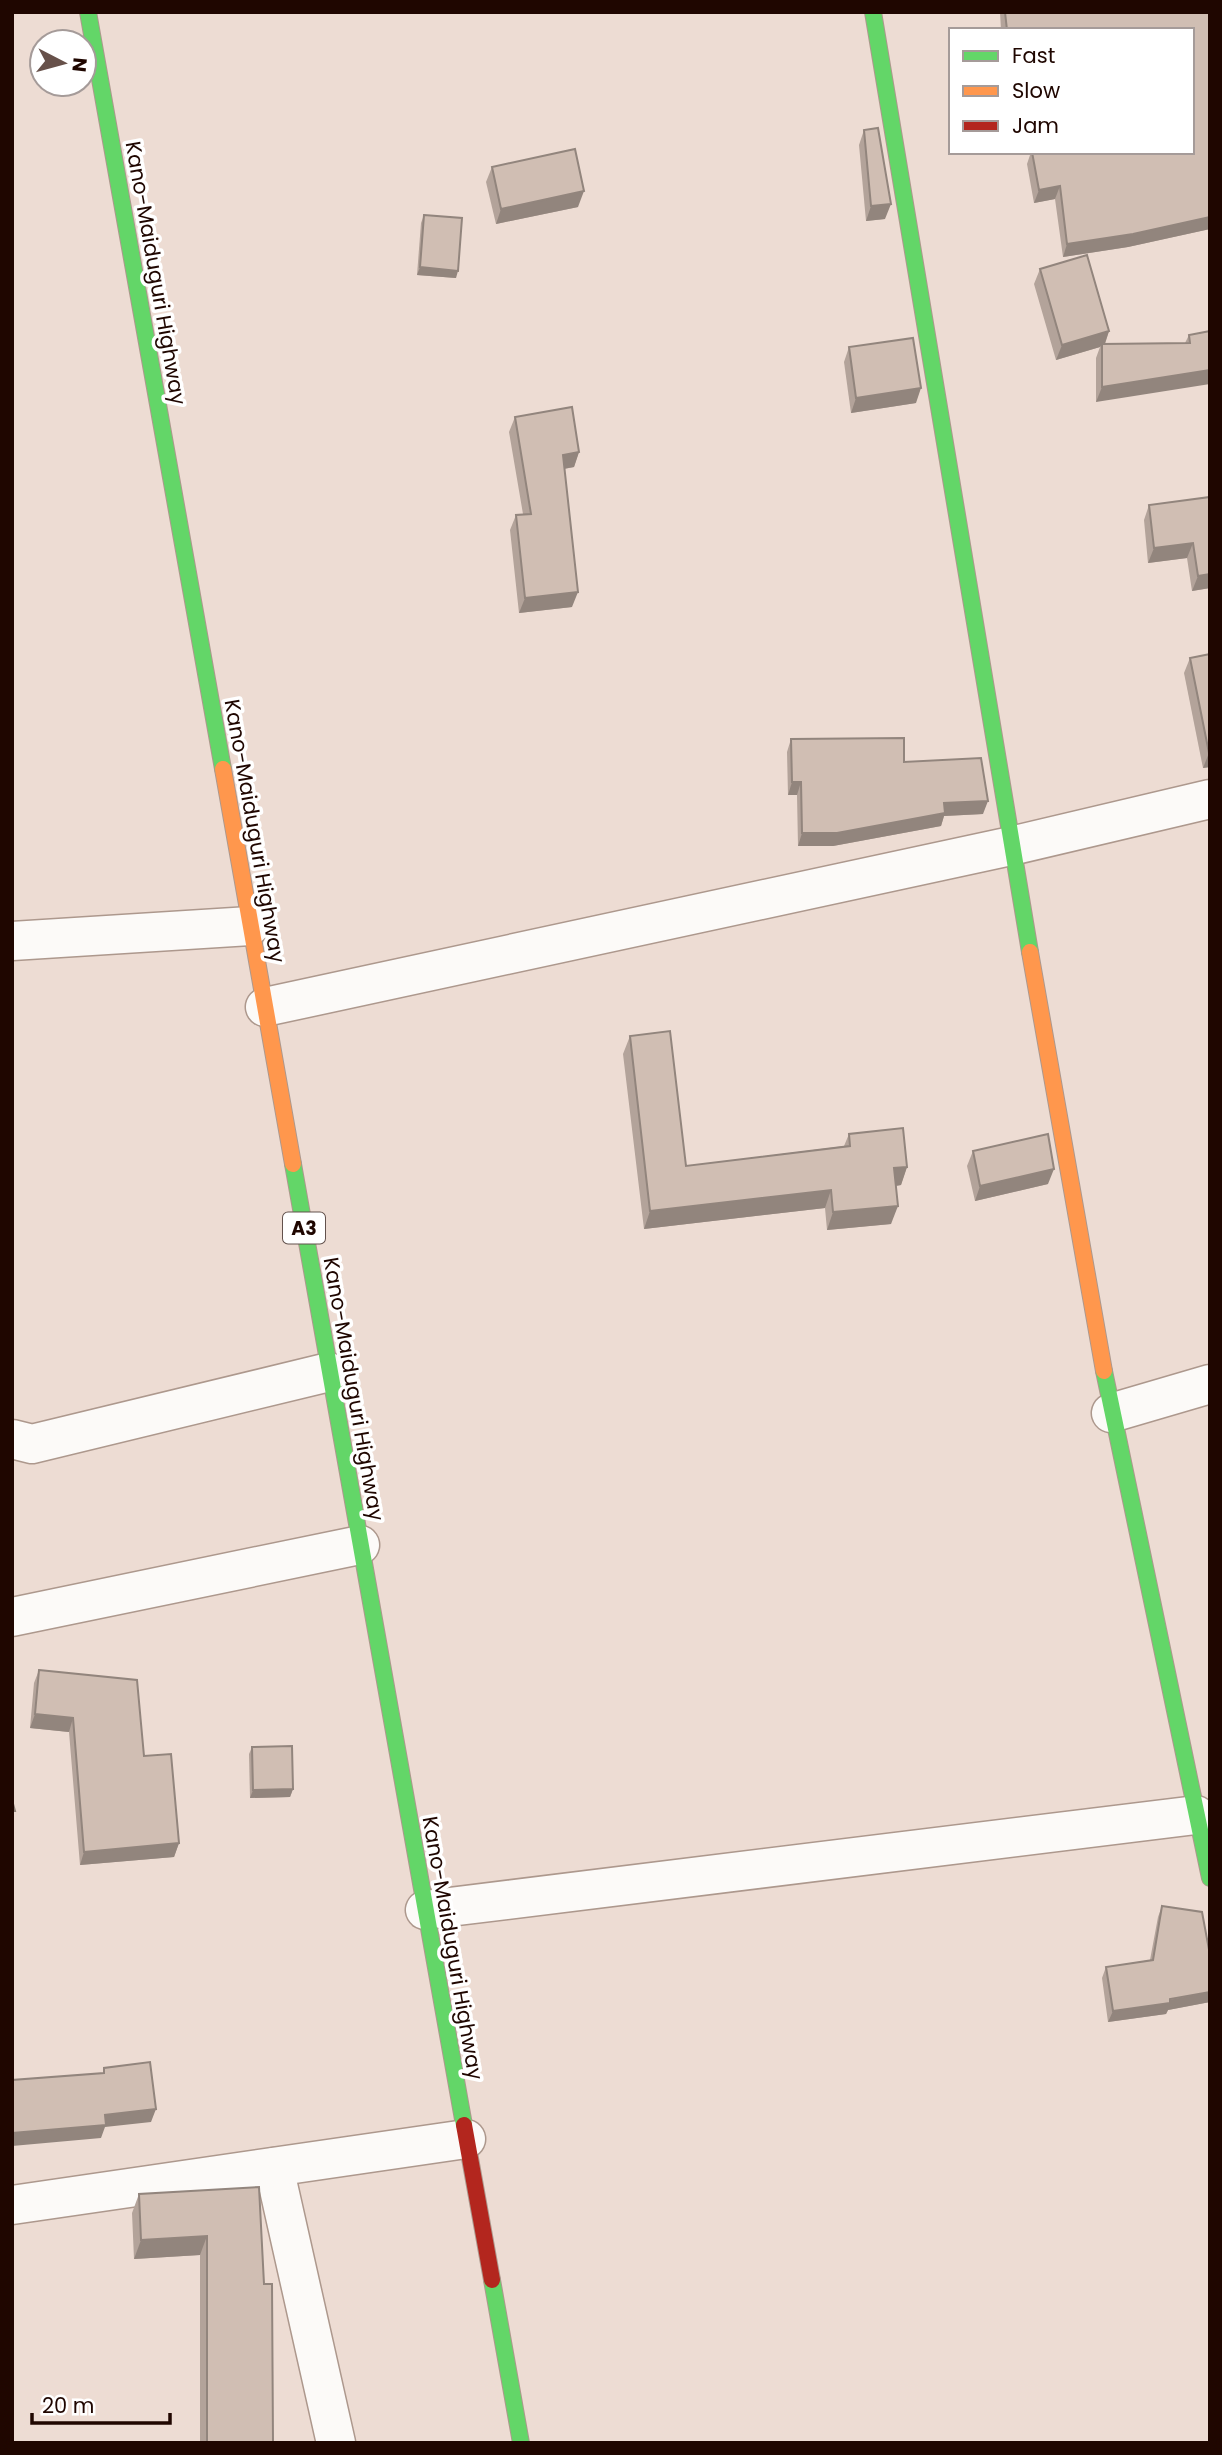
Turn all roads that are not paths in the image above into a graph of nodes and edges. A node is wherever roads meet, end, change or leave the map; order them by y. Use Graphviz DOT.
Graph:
graph roads {
  1 [pos="88,12"];
  2 [pos="873,12"];
  3 [pos="1210,799"];
  4 [pos="1010,846"];
  5 [pos="250,926"];
  6 [pos="12,941"];
  7 [pos="265,1007"];
  8 [pos="329,1371"];
  9 [pos="1210,1384"];
  10 [pos="1111,1413"];
  11 [pos="12,1439"];
  12 [pos="360,1545"];
  13 [pos="12,1617"];
  14 [pos="1196,1815"];
  15 [pos="1210,1878"];
  16 [pos="425,1910"];
  17 [pos="466,2139"];
  18 [pos="274,2167"];
  19 [pos="12,2205"];
  20 [pos="336,2443"];
  21 [pos="521,2443"];
  1 -- 5 [label="main road, Kano-Maiduguri Highway / A3"];
  2 -- 4 [label="main road"];
  3 -- 4 [label="street"];
  4 -- 7 [label="street"];
  4 -- 10 [label="main road"];
  5 -- 6 [label="street"];
  5 -- 7 [label="main road, Kano-Maiduguri Highway / A3"];
  7 -- 8 [label="main road, Kano-Maiduguri Highway / A3"];
  8 -- 11 [label="street"];
  8 -- 12 [label="main road, Kano-Maiduguri Highway / A3"];
  9 -- 10 [label="street"];
  10 -- 14 [label="main road"];
  12 -- 13 [label="street"];
  12 -- 16 [label="main road, Kano-Maiduguri Highway / A3"];
  14 -- 15 [label="main road"];
  14 -- 16 [label="street"];
  16 -- 17 [label="main road, Kano-Maiduguri Highway / A3"];
  17 -- 18 [label="street"];
  17 -- 21 [label="main road, Kano-Maiduguri Highway / A3"];
  18 -- 19 [label="street"];
  18 -- 20 [label="street"];
}
